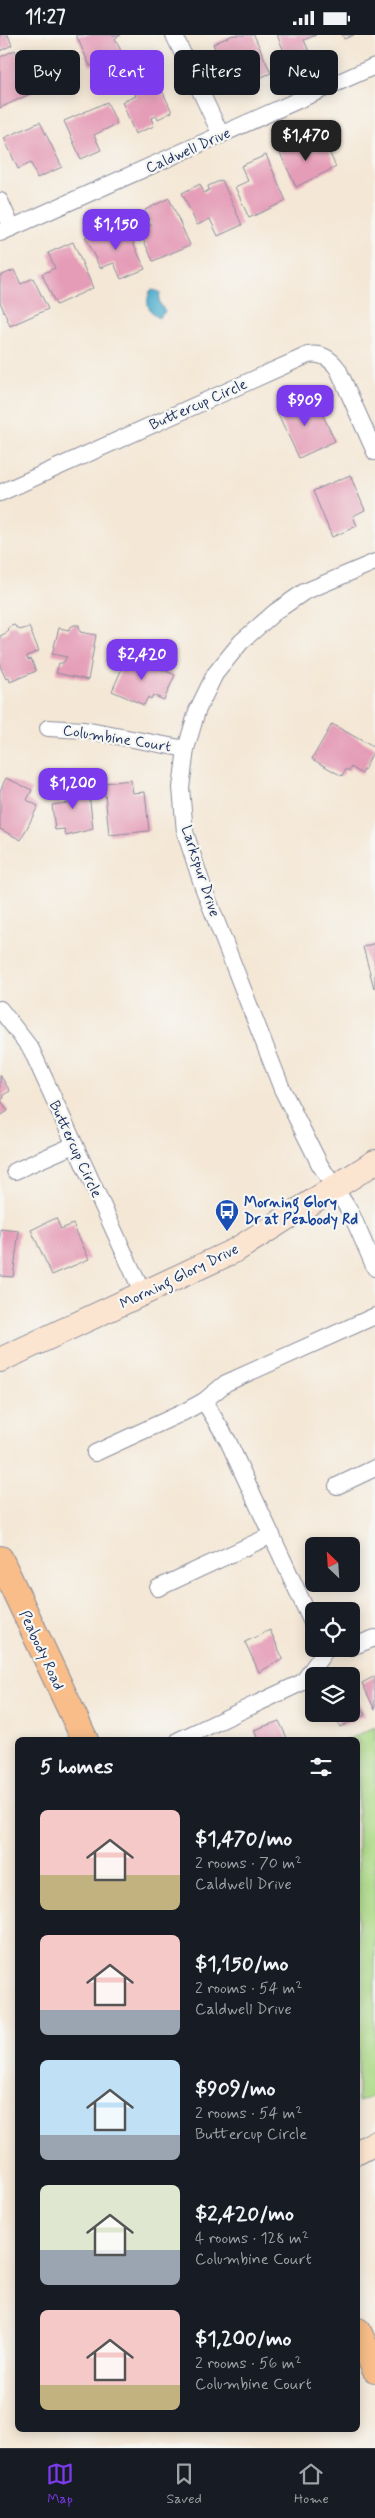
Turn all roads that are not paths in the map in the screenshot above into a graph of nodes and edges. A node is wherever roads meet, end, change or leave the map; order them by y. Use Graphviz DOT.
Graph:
graph roads {
  1 [pos="174,35"];
  2 [pos="375,66"];
  3 [pos="221,135"];
  4 [pos="0,201"];
  5 [pos="6,231"];
  6 [pos="375,452"];
  7 [pos="0,493"];
  8 [pos="375,562"];
  9 [pos="48,728"];
  10 [pos="186,749"];
  11 [pos="0,1009"];
  12 [pos="74,1145"];
  13 [pos="375,1162"];
  14 [pos="15,1171"];
  15 [pos="334,1188"];
  16 [pos="375,1268"];
  17 [pos="143,1294"];
  18 [pos="375,1316"];
  19 [pos="0,1360"];
  20 [pos="204,1401"];
  21 [pos="95,1453"];
  22 [pos="375,1468"];
  23 [pos="337,1486"];
  24 [pos="272,1535"];
  25 [pos="0,1559"];
  26 [pos="158,1588"];
  27 [pos="305,1607"];
  28 [pos="375,1638"];
  29 [pos="360,1644"];
  30 [pos="324,1657"];
  31 [pos="84,1737"];
  32 [pos="186,1737"];
  33 [pos="375,2143"];
  34 [pos="360,2151"];
  35 [pos="360,2335"];
  36 [pos="375,2369"];
  1 -- 3 [label="street"];
  2 -- 3 [label="street, Caldwell Drive"];
  3 -- 5 [label="street, Caldwell Drive"];
  4 -- 5 [label="street"];
  6 -- 7 [label="street, Buttercup Circle"];
  8 -- 10 [label="street, Larkspur Drive"];
  9 -- 10 [label="street, Columbine Court"];
  10 -- 15 [label="street, Larkspur Drive"];
  11 -- 12 [label="street, Buttercup Circle"];
  12 -- 14 [label="street"];
  12 -- 17 [label="street, Buttercup Circle"];
  13 -- 15 [label="street, Morning Glory Drive"];
  15 -- 16 [label="street, Larkspur Drive"];
  15 -- 17 [label="street, Morning Glory Drive"];
  17 -- 19 [label="street, Morning Glory Drive"];
  18 -- 20 [label="street"];
  20 -- 21 [label="street"];
  20 -- 24 [label="street"];
  22 -- 23 [label="street"];
  24 -- 26 [label="street"];
  24 -- 27 [label="street"];
  25 -- 31 [label="main road, Peabody Road"];
  28 -- 29 [label="street"];
  30 -- 32 [label="street"];
  33 -- 34 [label="street"];
  35 -- 36 [label="main road"];
}
